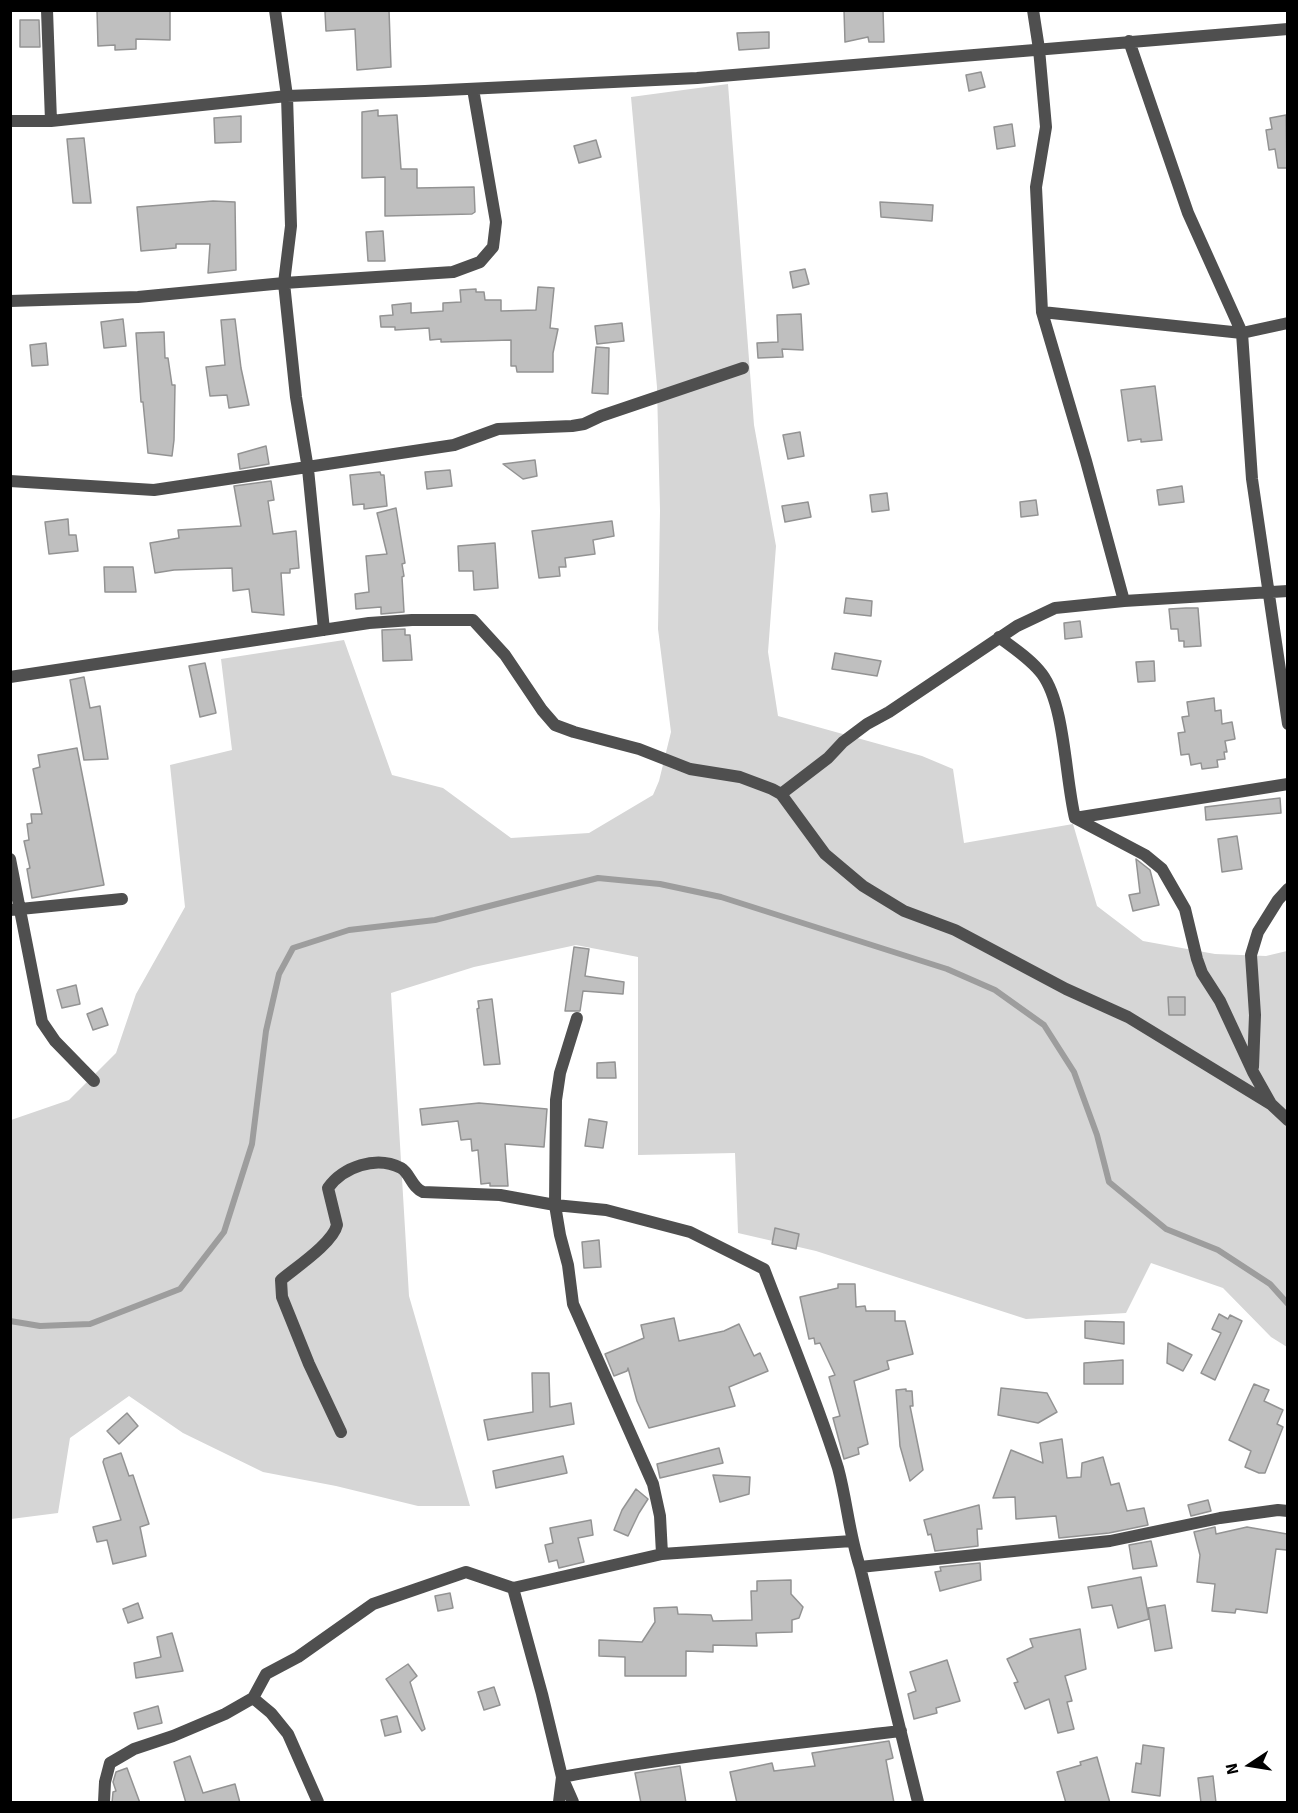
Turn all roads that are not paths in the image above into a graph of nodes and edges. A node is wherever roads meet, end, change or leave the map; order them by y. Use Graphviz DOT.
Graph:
graph roads {
  1 [pos="47,10"];
  2 [pos="275,10"];
  3 [pos="1033,10"];
  4 [pos="1287,28"];
  5 [pos="1129,41"];
  6 [pos="1039,49"];
  7 [pos="473,89"];
  8 [pos="287,96"];
  9 [pos="10,121"];
  10 [pos="51,121"];
  11 [pos="284,283"];
  12 [pos="10,301"];
  13 [pos="1042,312"];
  14 [pos="1287,323"];
  15 [pos="1242,333"];
  16 [pos="743,368"];
  17 [pos="308,469"];
  18 [pos="10,481"];
  19 [pos="1287,591"];
  20 [pos="1267,592"];
  21 [pos="1124,601"];
  22 [pos="324,630"];
  23 [pos="999,637"];
  24 [pos="10,677"];
  25 [pos="1287,724"];
  26 [pos="1287,784"];
  27 [pos="781,794"];
  28 [pos="1075,818"];
  29 [pos="10,859"];
  30 [pos="1287,889"];
  31 [pos="122,899"];
  32 [pos="15,910"];
  33 [pos="577,1018"];
  34 [pos="1253,1072"];
  35 [pos="94,1081"];
  36 [pos="1272,1105"];
  37 [pos="1287,1120"];
  38 [pos="555,1205"];
  39 [pos="341,1432"];
  40 [pos="1287,1511"];
  41 [pos="852,1542"];
  42 [pos="662,1554"];
  43 [pos="860,1567"];
  44 [pos="513,1588"];
  45 [pos="253,1698"];
  46 [pos="901,1731"];
  47 [pos="562,1777"];
  48 [pos="104,1803"];
  49 [pos="318,1803"];
  50 [pos="559,1803"];
  51 [pos="573,1803"];
  52 [pos="918,1803"];
  1 -- 10 [label="street"];
  2 -- 8 [label="street"];
  3 -- 6 [label="street"];
  4 -- 5 [label="street"];
  5 -- 6 [label="street"];
  5 -- 15 [label="street"];
  6 -- 7 [label="street"];
  6 -- 13 [label="street"];
  7 -- 8 [label="street"];
  7 -- 11 [label="street"];
  8 -- 10 [label="street"];
  8 -- 11 [label="street"];
  9 -- 10 [label="street"];
  11 -- 12 [label="street"];
  11 -- 17 [label="street"];
  13 -- 15 [label="street"];
  13 -- 21 [label="street"];
  14 -- 15 [label="street"];
  15 -- 20 [label="street"];
  16 -- 17 [label="street"];
  17 -- 18 [label="street"];
  17 -- 22 [label="street"];
  19 -- 20 [label="street"];
  20 -- 21 [label="street"];
  20 -- 25 [label="street"];
  21 -- 23 [label="street"];
  22 -- 24 [label="street"];
  22 -- 27 [label="street"];
  23 -- 27 [label="street"];
  23 -- 28 [label="street"];
  26 -- 28 [label="street"];
  27 -- 36 [label="street"];
  28 -- 34 [label="street"];
  29 -- 32 [label="street"];
  30 -- 34 [label="street"];
  31 -- 32 [label="street"];
  32 -- 35 [label="street"];
  33 -- 38 [label="street"];
  34 -- 36 [label="street"];
  36 -- 37 [label="street"];
  38 -- 39 [label="street"];
  38 -- 41 [label="street"];
  38 -- 42 [label="street"];
  40 -- 43 [label="street"];
  41 -- 42 [label="street"];
  41 -- 43 [label="street"];
  42 -- 44 [label="street"];
  43 -- 46 [label="street"];
  44 -- 45 [label="street"];
  44 -- 47 [label="street"];
  45 -- 48 [label="street"];
  45 -- 49 [label="street"];
  46 -- 47 [label="street"];
  46 -- 52 [label="street"];
  47 -- 50 [label="street"];
  47 -- 51 [label="street"];
}
